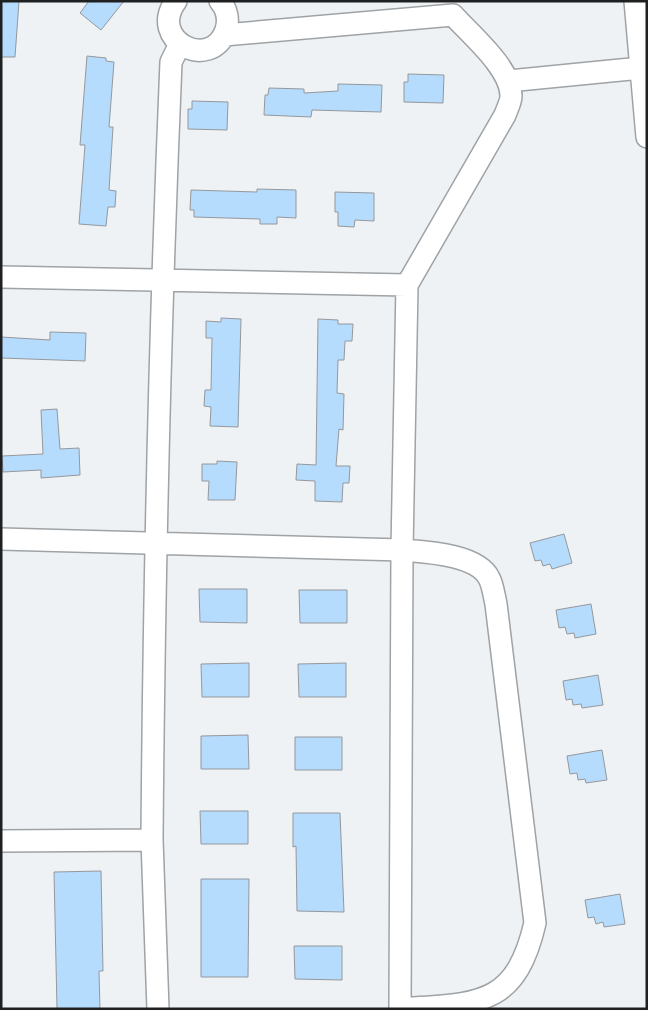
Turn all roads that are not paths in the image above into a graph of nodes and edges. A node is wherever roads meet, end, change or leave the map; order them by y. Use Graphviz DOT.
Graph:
graph roads {
  1 [pos="176,1"];
  2 [pos="635,1"];
  3 [pos="224,3"];
  4 [pos="455,8"];
  5 [pos="224,35"];
  6 [pos="180,44"];
  7 [pos="641,68"];
  8 [pos="508,81"];
  9 [pos="647,137"];
  10 [pos="1,277"];
  11 [pos="162,280"];
  12 [pos="407,285"];
  13 [pos="1,539"];
  14 [pos="154,542"];
  15 [pos="402,550"];
  16 [pos="152,840"];
  17 [pos="1,841"];
  18 [pos="158,1009"];
  19 [pos="400,1009"];
  1 -- 6 [label="street"];
  2 -- 7 [label="street"];
  3 -- 5 [label="street"];
  4 -- 5 [label="street"];
  4 -- 8 [label="street"];
  5 -- 6 [label="street"];
  6 -- 11 [label="street"];
  7 -- 8 [label="street"];
  7 -- 9 [label="street"];
  8 -- 12 [label="street"];
  10 -- 11 [label="street"];
  11 -- 12 [label="street"];
  11 -- 14 [label="street"];
  12 -- 15 [label="street"];
  13 -- 14 [label="street"];
  14 -- 15 [label="street"];
  14 -- 16 [label="street"];
  15 -- 19 [label="street"];
  15 -- 19 [label="street"];
  16 -- 17 [label="street"];
  16 -- 18 [label="street"];
}
